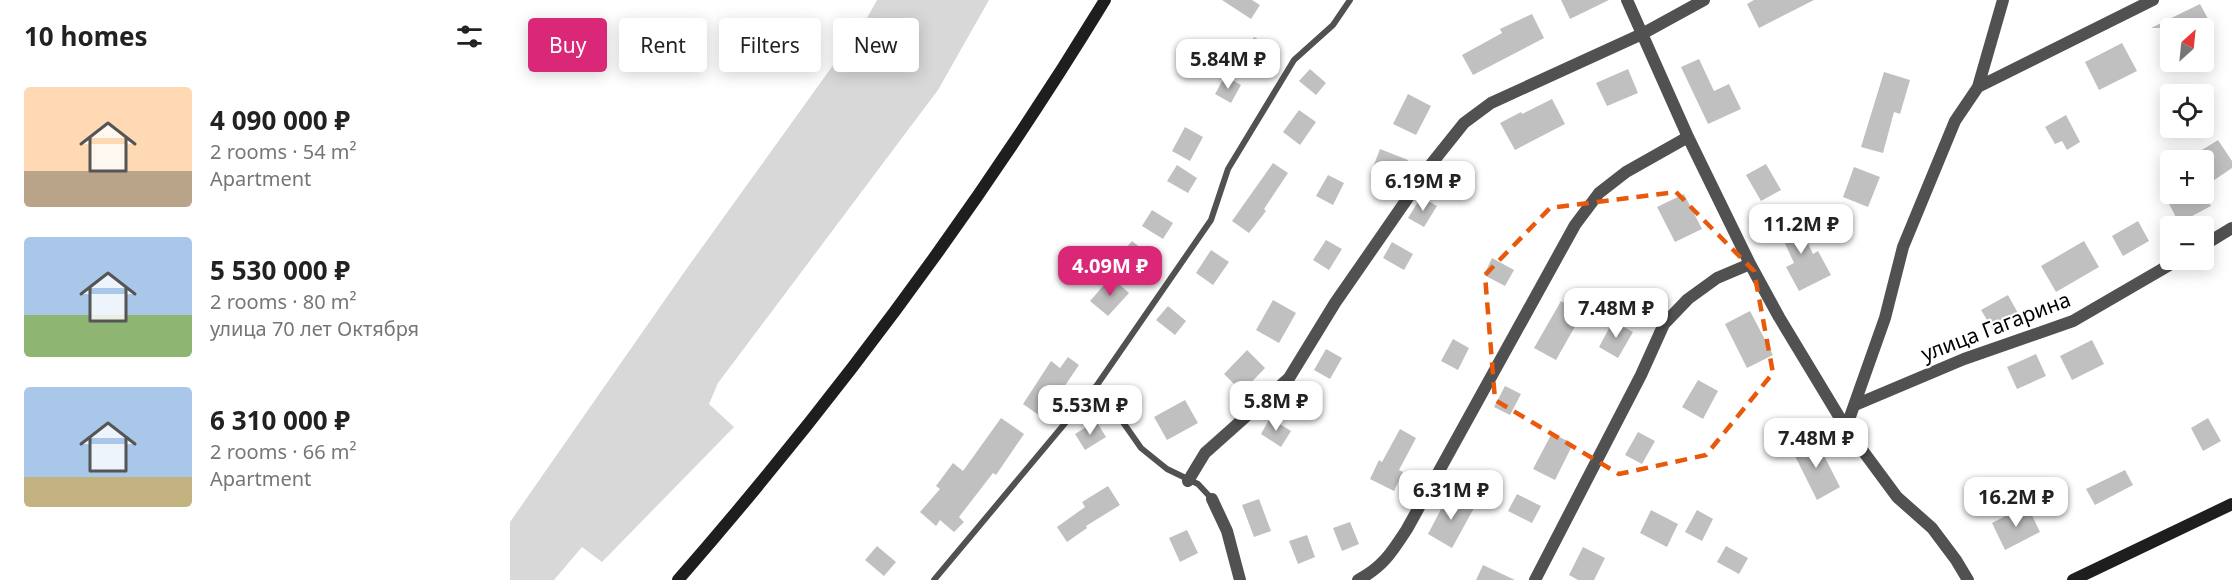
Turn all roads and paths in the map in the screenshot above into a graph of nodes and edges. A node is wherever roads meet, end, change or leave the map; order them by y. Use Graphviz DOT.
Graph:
graph roads {
  1 [pos="1106,0"];
  2 [pos="1350,0"];
  3 [pos="1626,0"];
  4 [pos="1704,0"];
  5 [pos="2003,0"];
  6 [pos="2153,0"];
  7 [pos="1642,34"];
  8 [pos="1978,87"];
  9 [pos="1688,137"];
  10 [pos="2232,228"];
  11 [pos="2214,239"];
  12 [pos="1750,264"];
  13 [pos="2161,270"];
  14 [pos="1097,385"];
  15 [pos="1855,405"];
  16 [pos="1846,428"];
  17 [pos="1188,480"];
  18 [pos="1212,499"];
  19 [pos="2232,504"];
  20 [pos="678,580"];
  21 [pos="934,580"];
  22 [pos="1240,580"];
  23 [pos="1358,580"];
  24 [pos="1535,580"];
  25 [pos="1968,580"];
  26 [pos="2073,580"];
  1 -- 20 [label="main road"];
  2 -- 14 [label="lane"];
  3 -- 7 [label="street"];
  4 -- 7 [label="street"];
  5 -- 8 [label="street"];
  6 -- 8 [label="street"];
  7 -- 9 [label="street"];
  7 -- 17 [label="street"];
  8 -- 15 [label="street"];
  9 -- 12 [label="street"];
  9 -- 23 [label="street"];
  10 -- 11 [label="street"];
  12 -- 16 [label="street"];
  12 -- 24 [label="street"];
  13 -- 15 [label="street, улица Гагарина"];
  14 -- 17 [label="lane"];
  14 -- 21 [label="lane"];
  15 -- 16 [label="street"];
  16 -- 25 [label="street"];
  17 -- 18 [label="lane"];
  18 -- 22 [label="street"];
  19 -- 26 [label="main road"];
}
